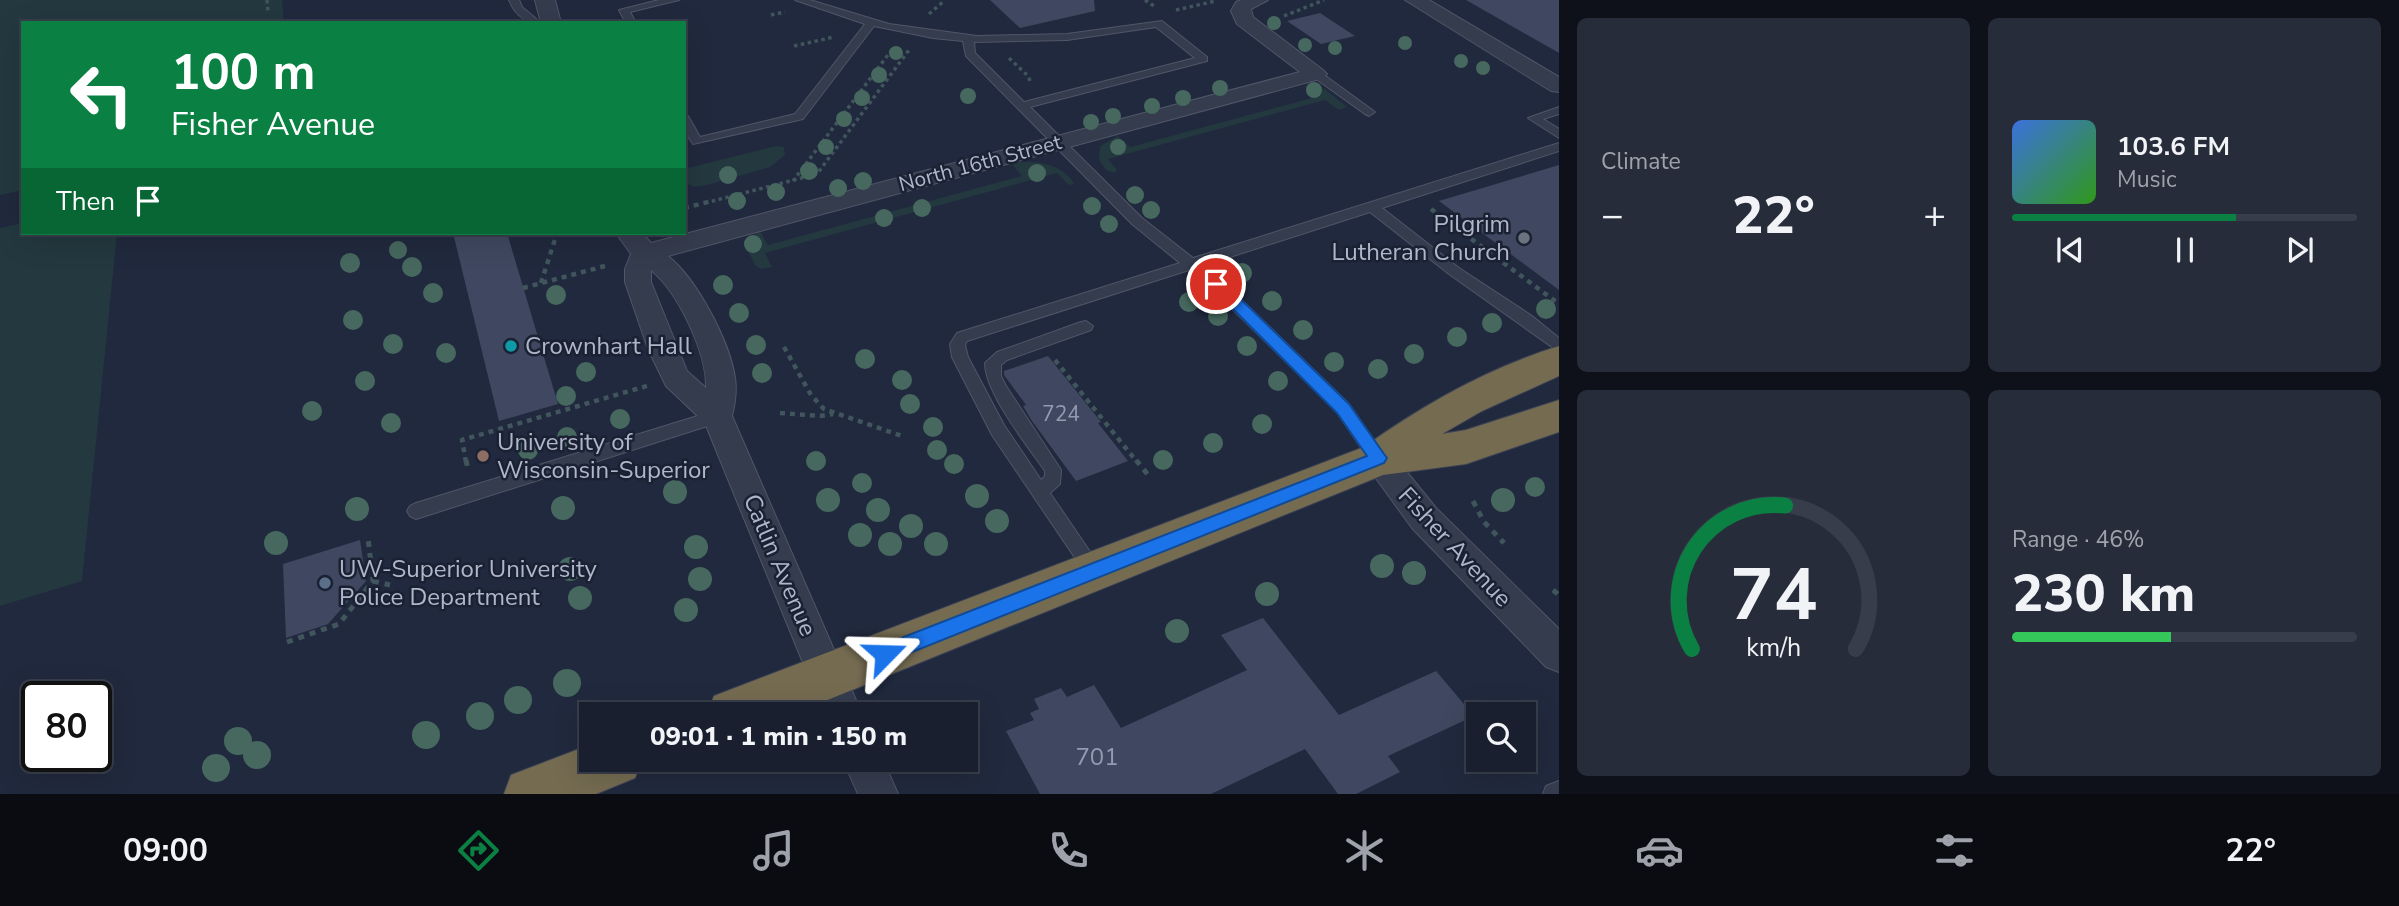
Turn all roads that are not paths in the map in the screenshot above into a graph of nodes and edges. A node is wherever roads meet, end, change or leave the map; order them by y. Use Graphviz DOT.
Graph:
graph roads {
  1 [pos="514,0"];
  2 [pos="545,0"];
  3 [pos="674,0"];
  4 [pos="800,0"];
  5 [pos="1415,0"];
  6 [pos="1254,1"];
  7 [pos="533,21"];
  8 [pos="550,21"];
  9 [pos="630,21"];
  10 [pos="872,22"];
  11 [pos="968,39"];
  12 [pos="1316,74"];
  13 [pos="1559,86"];
  14 [pos="1022,106"];
  15 [pos="1559,110"];
  16 [pos="1369,112"];
  17 [pos="686,122"];
  18 [pos="1559,134"];
  19 [pos="1058,142"];
  20 [pos="1559,147"];
  21 [pos="1372,207"];
  22 [pos="686,231"];
  23 [pos="669,235"];
  24 [pos="636,243"];
  25 [pos="1192,264"];
  26 [pos="1086,326"];
  27 [pos="1559,346"];
  28 [pos="1559,360"];
  29 [pos="717,416"];
  30 [pos="1559,416"];
  31 [pos="1378,458"];
  32 [pos="1039,492"];
  33 [pos="416,511"];
  34 [pos="1094,572"];
  35 [pos="1559,654"];
  36 [pos="835,695"];
  37 [pos="797,702"];
  38 [pos="586,772"];
  39 [pos="868,772"];
  40 [pos="1559,792"];
  41 [pos="530,794"];
  42 [pos="878,794"];
  43 [pos="1554,794"];
  1 -- 7 [label="lane"];
  2 -- 8 [label="street"];
  3 -- 9 [label="lane"];
  4 -- 10 [label="lane"];
  5 -- 13 [label="street"];
  6 -- 12 [label="street"];
  10 -- 11 [label="lane"];
  10 -- 17 [label="lane"];
  11 -- 14 [label="lane, Fisher Avenue"];
  11 -- 14 [label="lane"];
  12 -- 16 [label="lane"];
  12 -- 19 [label="street, North 16th Street"];
  14 -- 19 [label="lane, Fisher Avenue"];
  15 -- 18 [label="lane"];
  19 -- 22 [label="street, North 16th Street"];
  19 -- 25 [label="lane, Fisher Avenue"];
  20 -- 21 [label="lane"];
  21 -- 25 [label="lane"];
  21 -- 27 [label="lane"];
  23 -- 24 [label="street, North 16th Street"];
  24 -- 29 [label="street, Catlin Avenue"];
  24 -- 29 [label="street, Catlin Avenue"];
  25 -- 31 [label="lane, Fisher Avenue"];
  25 -- 32 [label="lane"];
  26 -- 32 [label="lane"];
  28 -- 31 [label="highway"];
  29 -- 33 [label="lane"];
  29 -- 36 [label="street, Catlin Avenue"];
  30 -- 31 [label="highway"];
  31 -- 34 [label="highway"];
  31 -- 35 [label="street, Fisher Avenue"];
  32 -- 34 [label="lane"];
  34 -- 36 [label="highway"];
  36 -- 37 [label="highway"];
  38 -- 41 [label="highway"];
  39 -- 42 [label="street"];
  40 -- 43 [label="lane"];
}
